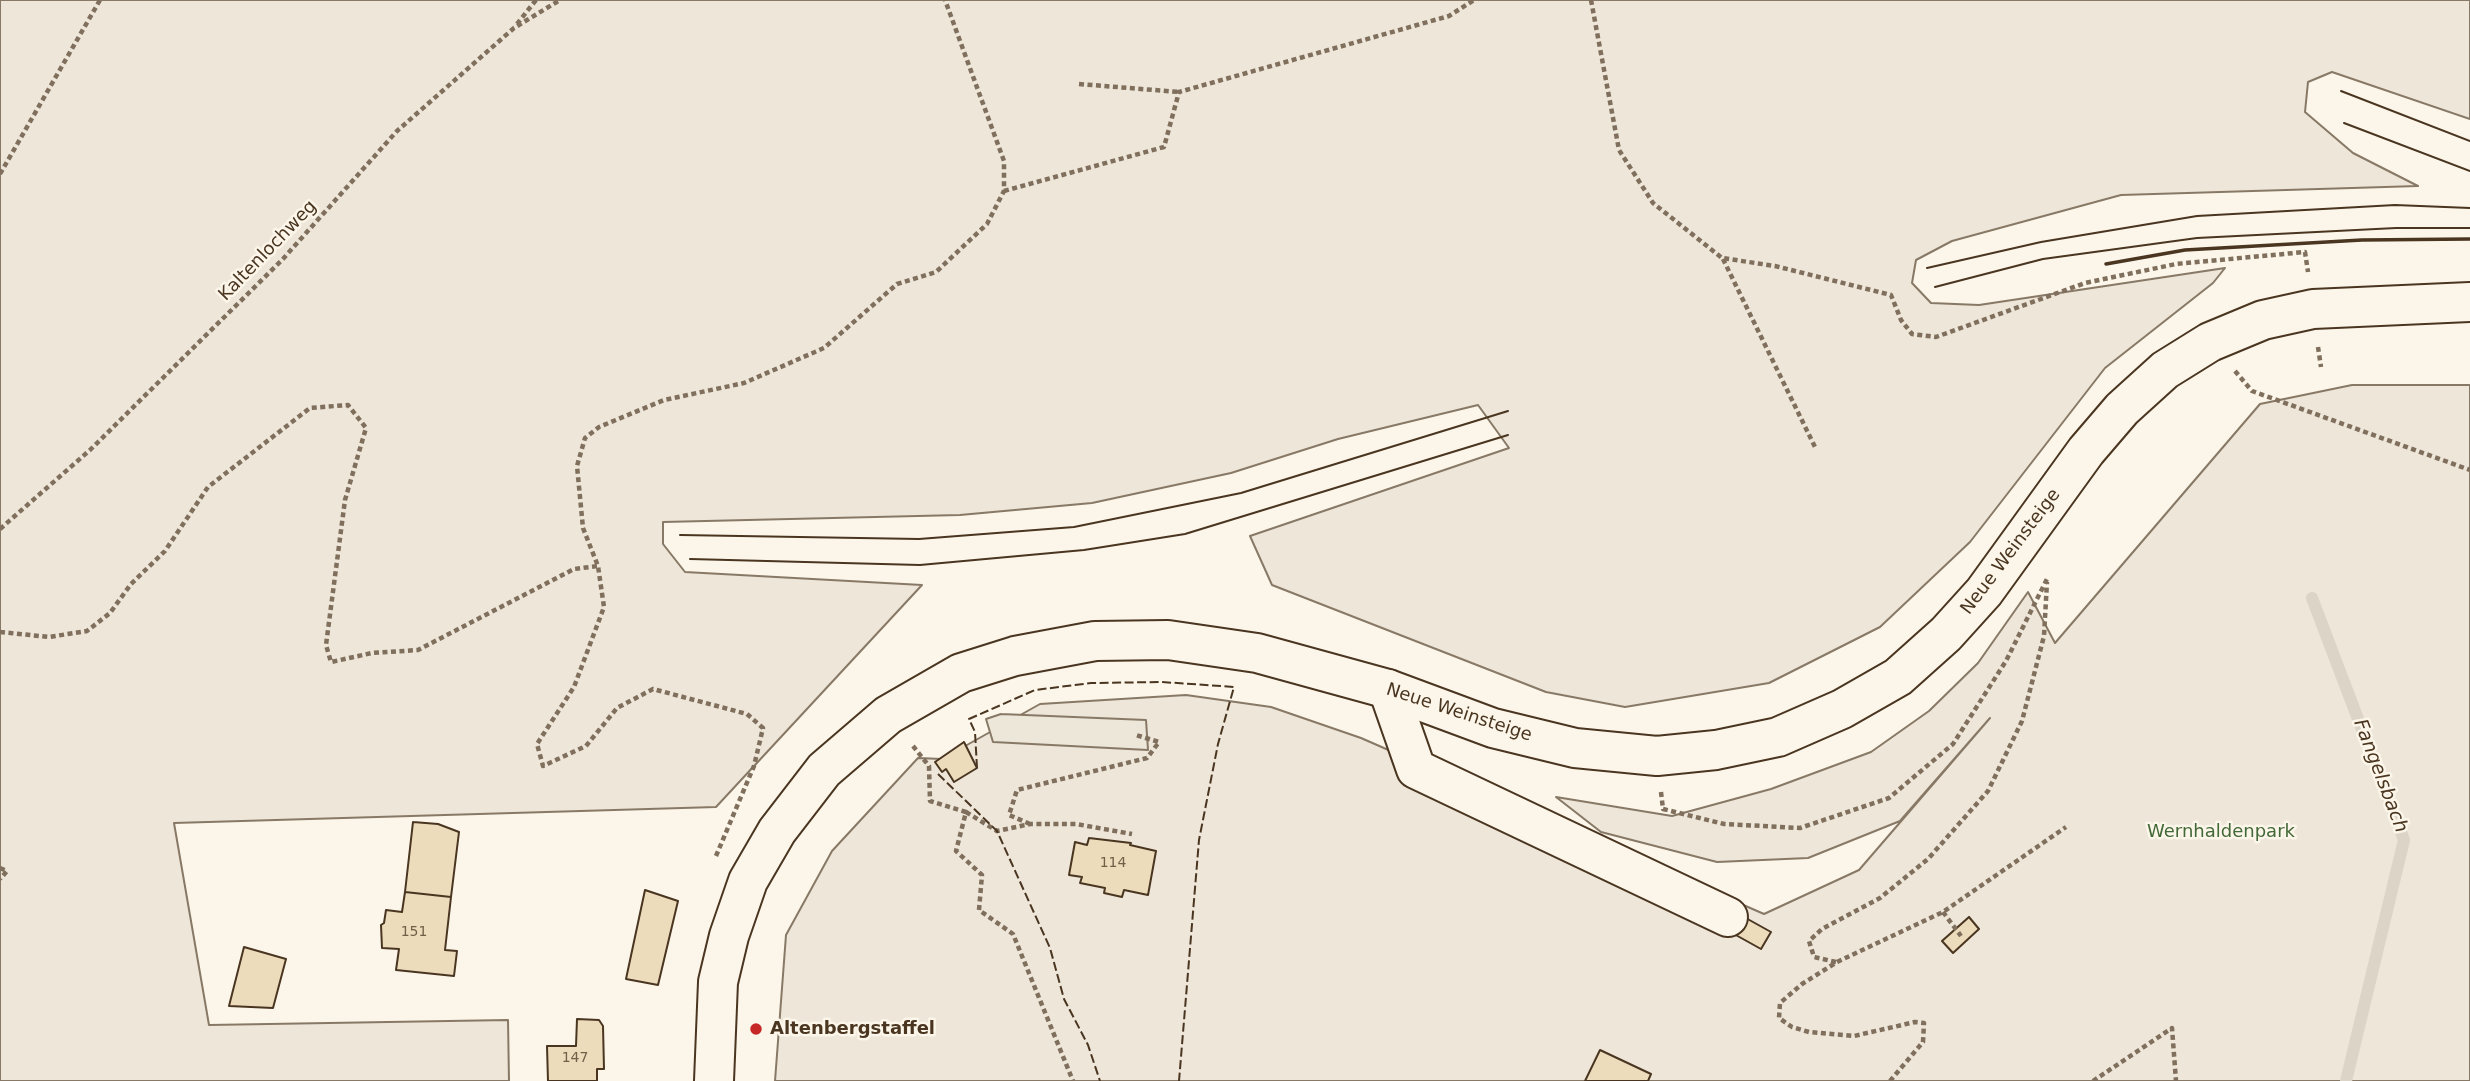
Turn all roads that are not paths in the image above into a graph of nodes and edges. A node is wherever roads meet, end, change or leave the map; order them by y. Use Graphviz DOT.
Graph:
graph roads {
  1 [pos="2470,302"];
  2 [pos="1388,689"];
  3 [pos="1728,917"];
  4 [pos="714,1081"];
  1 -- 2 [label="main road, Neue Weinsteige"];
  2 -- 3 [label="main road"];
  2 -- 4 [label="main road, Neue Weinsteige"];
}
